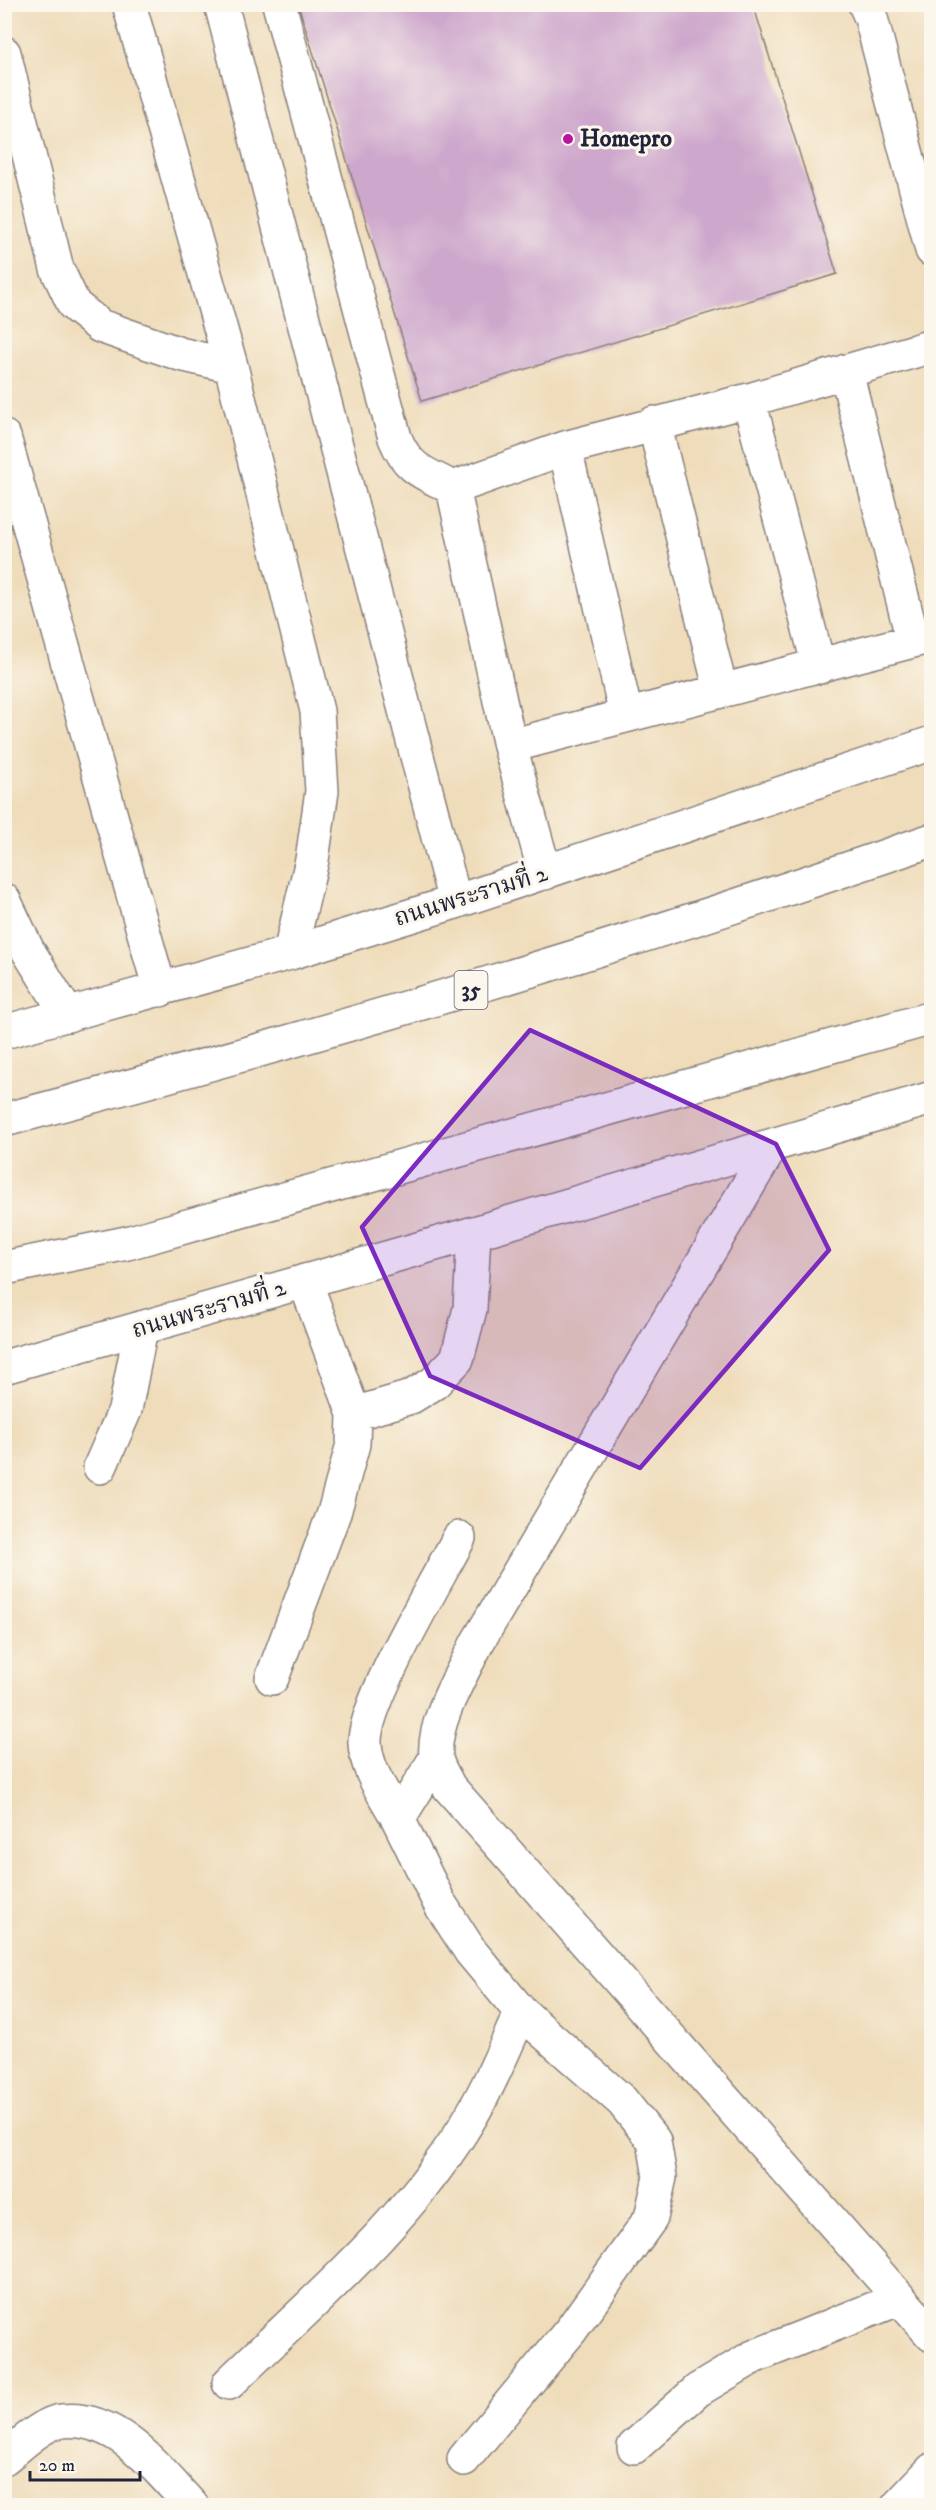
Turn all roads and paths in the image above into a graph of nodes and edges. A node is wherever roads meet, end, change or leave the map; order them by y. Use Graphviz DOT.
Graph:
graph roads {
  1 [pos="129,4"];
  2 [pos="221,4"];
  3 [pos="279,4"];
  4 [pos="865,4"];
  5 [pos="4,53"];
  6 [pos="932,250"];
  7 [pos="932,346"];
  8 [pos="231,366"];
  9 [pos="846,371"];
  10 [pos="749,400"];
  11 [pos="654,423"];
  12 [pos="4,436"];
  13 [pos="565,448"];
  14 [pos="453,488"];
  15 [pos="922,639"];
  16 [pos="819,667"];
  17 [pos="721,691"];
  18 [pos="626,715"];
  19 [pos="932,743"];
  20 [pos="510,746"];
  21 [pos="932,840"];
  22 [pos="545,873"];
  23 [pos="455,902"];
  24 [pos="7,916"];
  25 [pos="290,952"];
  26 [pos="160,990"];
  27 [pos="68,1015"];
  28 [pos="932,1018"];
  29 [pos="4,1032"];
  30 [pos="932,1098"];
  31 [pos="4,1120"];
  32 [pos="771,1146"];
  33 [pos="474,1233"];
  34 [pos="4,1268"];
  35 [pos="304,1281"];
  36 [pos="141,1328"];
  37 [pos="4,1367"];
  38 [pos="354,1414"];
  39 [pos="100,1467"];
  40 [pos="459,1538"];
  41 [pos="272,1678"];
  42 [pos="436,1758"];
  43 [pos="398,1818"];
  44 [pos="522,2013"];
  45 [pos="898,2299"];
  46 [pos="932,2335"];
  47 [pos="229,2383"];
  48 [pos="634,2447"];
  49 [pos="4,2458"];
  50 [pos="464,2459"];
  51 [pos="932,2470"];
  52 [pos="192,2505"];
  53 [pos="898,2505"];
  1 -- 8 [label="main road"];
  2 -- 23 [label="main road"];
  3 -- 14 [label="main road"];
  4 -- 6 [label="main road"];
  5 -- 8 [label="main road"];
  7 -- 9 [label="main road"];
  8 -- 25 [label="main road"];
  9 -- 10 [label="main road"];
  9 -- 15 [label="main road"];
  10 -- 11 [label="main road"];
  10 -- 16 [label="main road"];
  11 -- 13 [label="main road"];
  11 -- 17 [label="main road"];
  12 -- 26 [label="main road"];
  13 -- 14 [label="main road"];
  13 -- 18 [label="main road"];
  14 -- 20 [label="main road"];
  15 -- 16 [label="main road"];
  16 -- 17 [label="main road"];
  17 -- 18 [label="main road"];
  18 -- 20 [label="main road"];
  19 -- 22 [label="main road, ถนนพระรามที่ 2"];
  20 -- 22 [label="main road"];
  21 -- 31 [label="main road, 35"];
  22 -- 23 [label="main road, ถนนพระรามที่ 2"];
  23 -- 25 [label="main road, ถนนพระรามที่ 2"];
  24 -- 27 [label="main road"];
  25 -- 26 [label="main road, ถนนพระรามที่ 2"];
  26 -- 27 [label="main road, ถนนพระรามที่ 2"];
  27 -- 29 [label="main road, ถนนพระรามที่ 2"];
  28 -- 34 [label="main road"];
  30 -- 32 [label="main road, ถนนพระรามที่ 2"];
  32 -- 33 [label="main road, ถนนพระรามที่ 2"];
  32 -- 42 [label="main road"];
  33 -- 35 [label="main road, ถนนพระรามที่ 2"];
  33 -- 38 [label="main road"];
  35 -- 36 [label="main road, ถนนพระรามที่ 2"];
  35 -- 38 [label="main road"];
  36 -- 37 [label="main road, ถนนพระรามที่ 2"];
  36 -- 39 [label="main road"];
  38 -- 41 [label="main road"];
  40 -- 43 [label="main road"];
  42 -- 43 [label="main road"];
  42 -- 45 [label="main road"];
  43 -- 44 [label="main road"];
  44 -- 47 [label="main road"];
  44 -- 50 [label="main road"];
  45 -- 46 [label="main road"];
  45 -- 48 [label="main road"];
  49 -- 52 [label="main road"];
  51 -- 53 [label="main road"];
}
